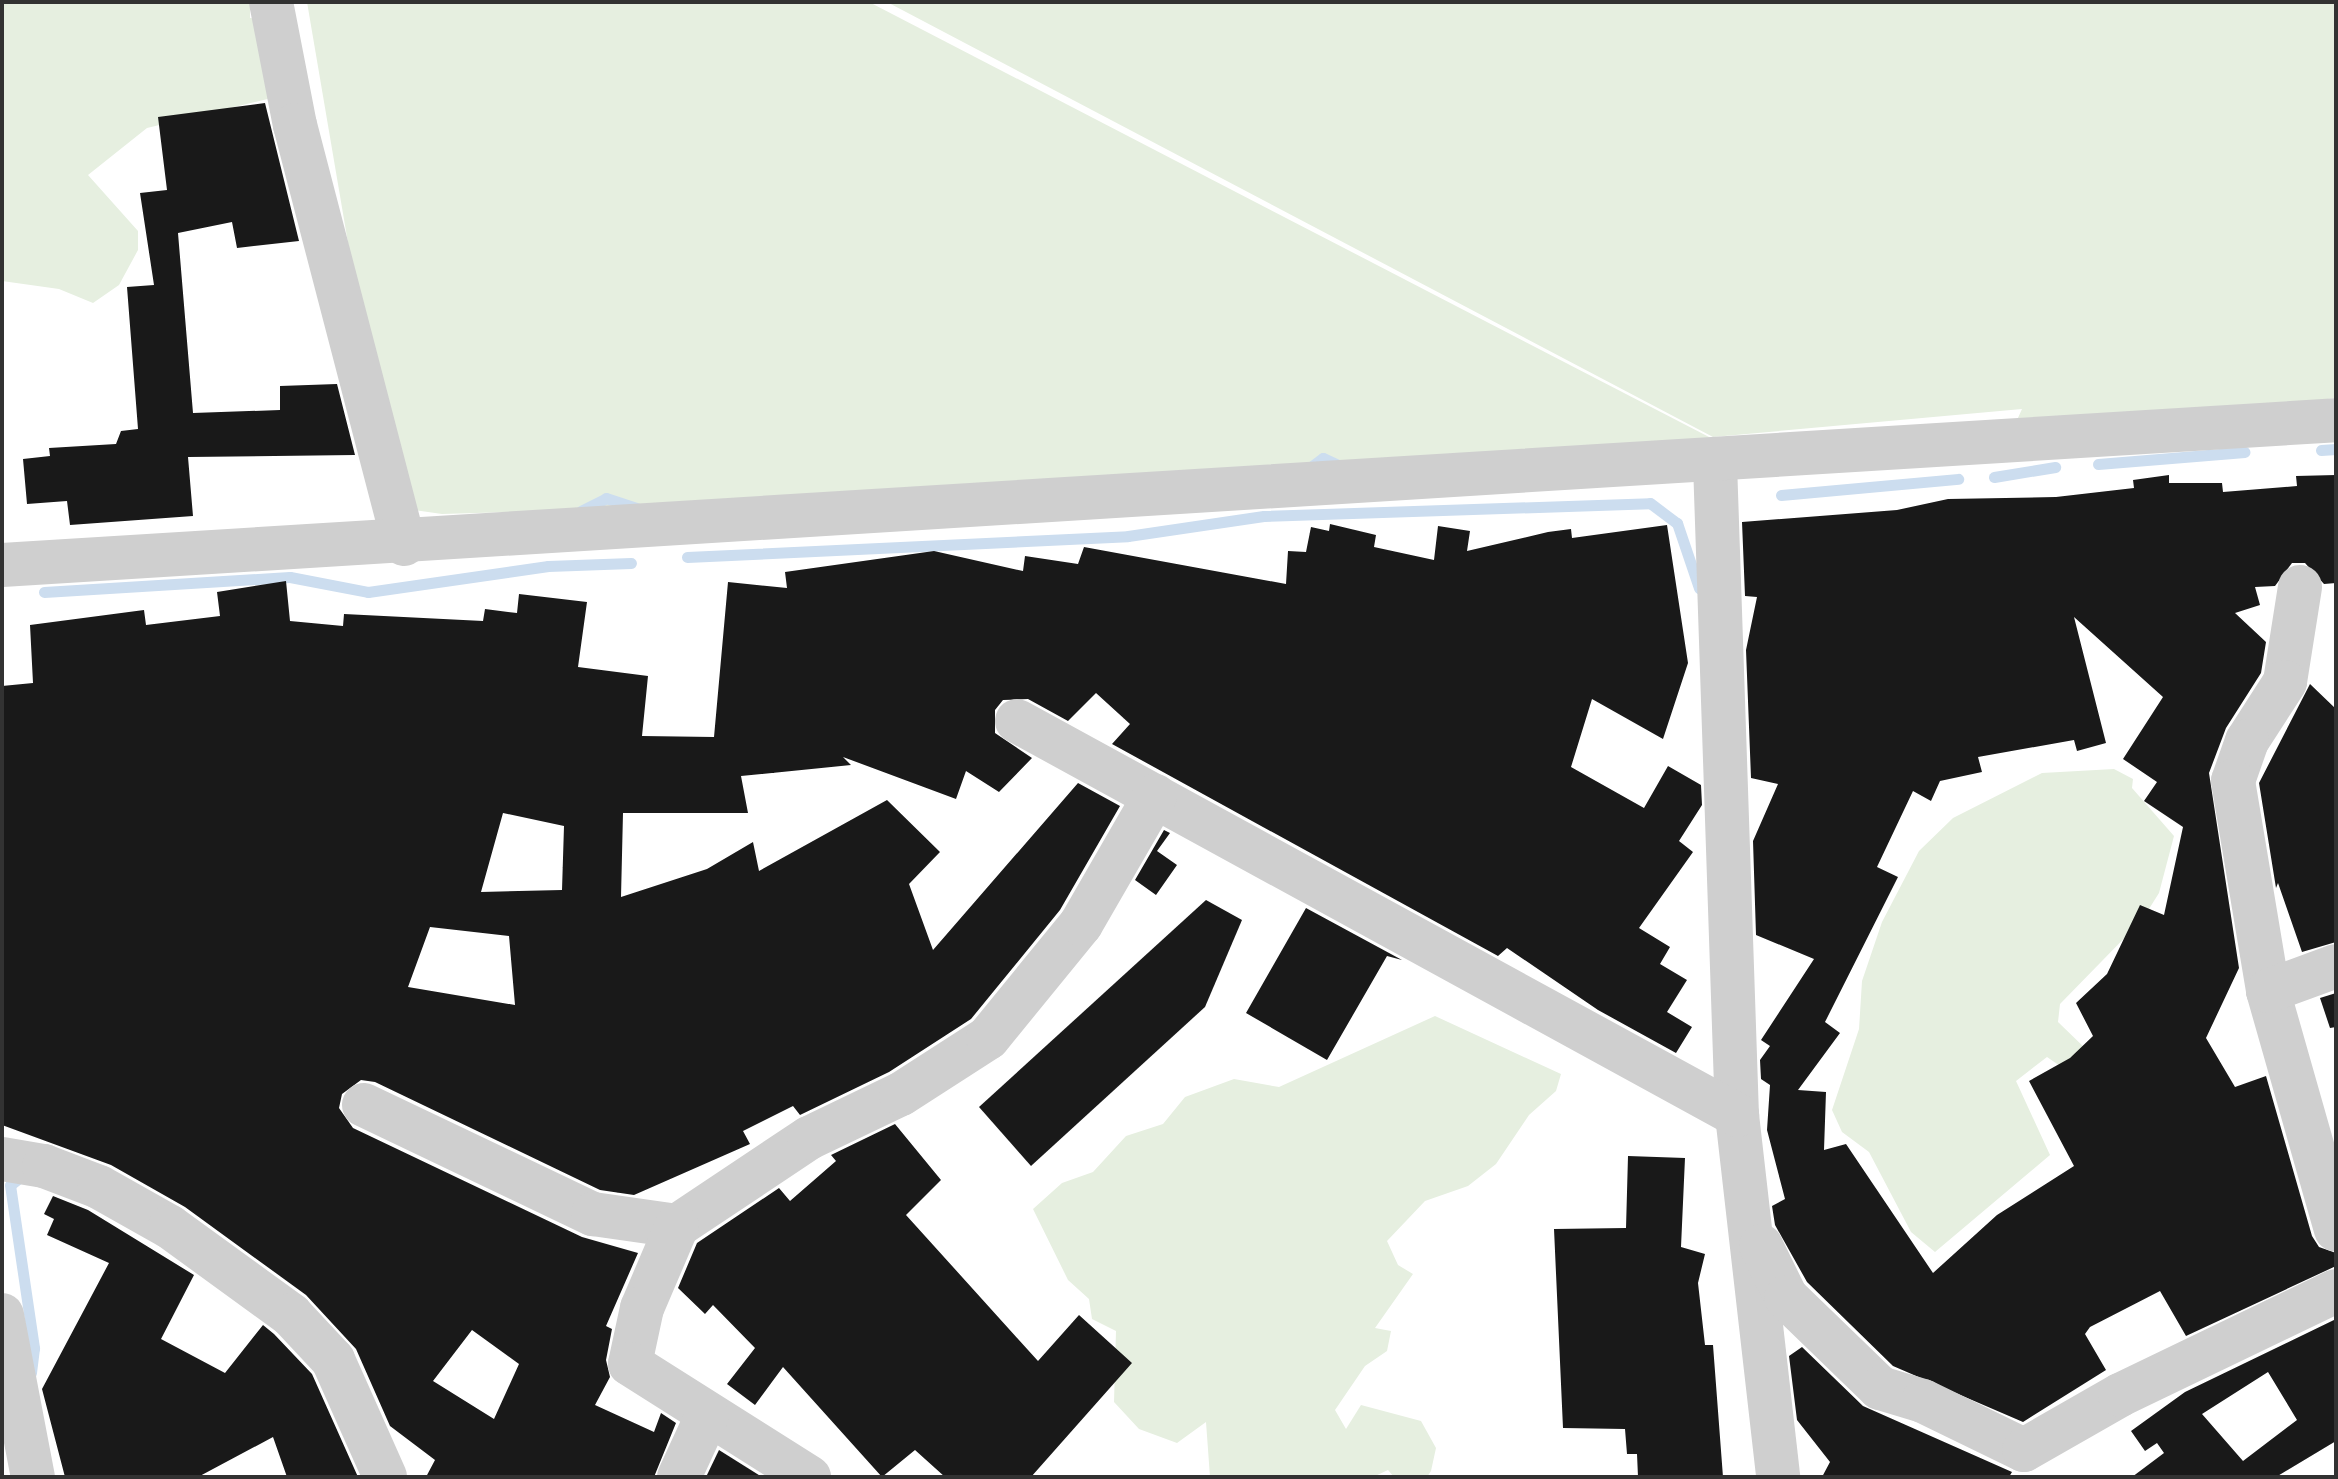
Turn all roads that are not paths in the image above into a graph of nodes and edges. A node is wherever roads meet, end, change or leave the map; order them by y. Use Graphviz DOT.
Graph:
graph roads {
  1 [pos="271,2"];
  2 [pos="2336,420"];
  3 [pos="1715,463"];
  4 [pos="404,544"];
  5 [pos="2,565"];
  6 [pos="2300,587"];
  7 [pos="1017,721"];
  8 [pos="1155,796"];
  9 [pos="2336,966"];
  10 [pos="2268,991"];
  11 [pos="364,1105"];
  12 [pos="1737,1115"];
  13 [pos="2,1159"];
  14 [pos="677,1226"];
  15 [pos="1746,1227"];
  16 [pos="2336,1229"];
  17 [pos="2336,1291"];
  18 [pos="2,1315"];
  19 [pos="707,1416"];
  20 [pos="33,1477"];
  21 [pos="385,1477"];
  22 [pos="679,1477"];
  23 [pos="809,1477"];
  24 [pos="1778,1477"];
  1 -- 4 [label="street"];
  2 -- 3 [label="street"];
  3 -- 4 [label="street"];
  3 -- 12 [label="street"];
  4 -- 5 [label="street"];
  6 -- 10 [label="street"];
  7 -- 8 [label="street"];
  8 -- 12 [label="street"];
  8 -- 14 [label="street"];
  9 -- 10 [label="street"];
  10 -- 16 [label="street"];
  11 -- 14 [label="street"];
  12 -- 15 [label="street"];
  13 -- 21 [label="street"];
  14 -- 19 [label="street"];
  15 -- 17 [label="street"];
  15 -- 24 [label="street"];
  18 -- 20 [label="street"];
  19 -- 22 [label="street"];
  19 -- 23 [label="street"];
}
